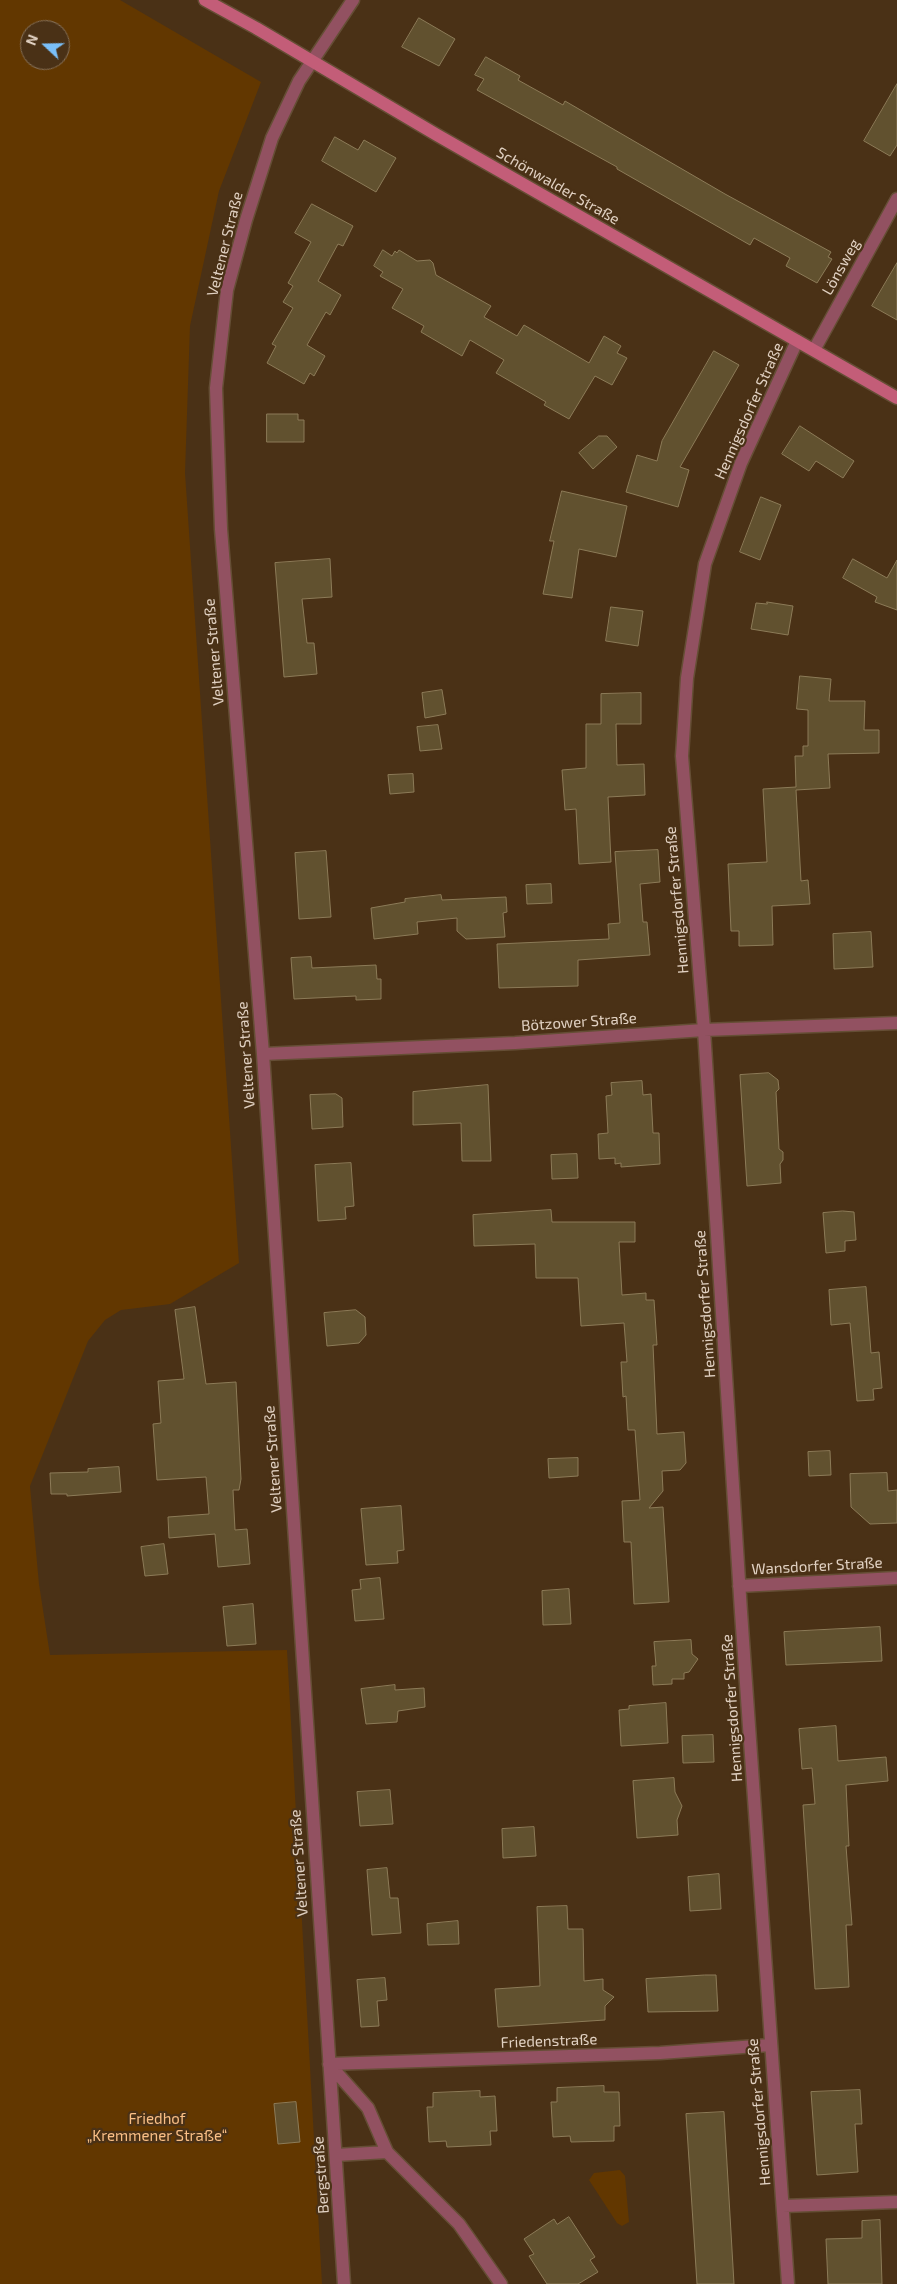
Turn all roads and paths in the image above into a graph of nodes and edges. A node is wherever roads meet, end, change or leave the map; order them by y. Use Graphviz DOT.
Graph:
graph roads {
  1 [pos="205,0"];
  2 [pos="353,0"];
  3 [pos="312,61"];
  4 [pos="897,199"];
  5 [pos="797,341"];
  6 [pos="814,350"];
  7 [pos="897,398"];
  8 [pos="897,1023"];
  9 [pos="704,1030"];
  10 [pos="263,1054"];
  11 [pos="897,1578"];
  12 [pos="739,1586"];
  13 [pos="770,2046"];
  14 [pos="329,2064"];
  15 [pos="387,2152"];
  16 [pos="336,2155"];
  17 [pos="897,2202"];
  18 [pos="783,2206"];
  19 [pos="344,2284"];
  20 [pos="501,2284"];
  21 [pos="788,2284"];
  1 -- 3 [label="main road, Schönwalder Straße"];
  2 -- 3 [label="street, Veltener Straße"];
  3 -- 5 [label="main road, Schönwalder Straße"];
  3 -- 10 [label="street, Veltener Straße"];
  4 -- 6 [label="street, Lönsweg"];
  5 -- 6 [label="main road, Schönwalder Straße"];
  5 -- 9 [label="street, Hennigsdorfer Straße"];
  6 -- 7 [label="main road, Schönwalder Straße"];
  8 -- 9 [label="street, Bötzower Straße"];
  9 -- 10 [label="street, Bötzower Straße"];
  9 -- 12 [label="street, Hennigsdorfer Straße"];
  10 -- 14 [label="street, Veltener Straße"];
  11 -- 12 [label="street, Wansdorfer Straße"];
  12 -- 13 [label="street, Hennigsdorfer Straße"];
  13 -- 14 [label="street, Friedenstraße"];
  13 -- 18 [label="street, Hennigsdorfer Straße"];
  14 -- 15 [label="street"];
  14 -- 16 [label="street, Bergstraße"];
  15 -- 16 [label="street"];
  15 -- 20 [label="street"];
  16 -- 19 [label="street, Bergstraße"];
  17 -- 18 [label="street"];
  18 -- 21 [label="street, Hennigsdorfer Straße"];
}
